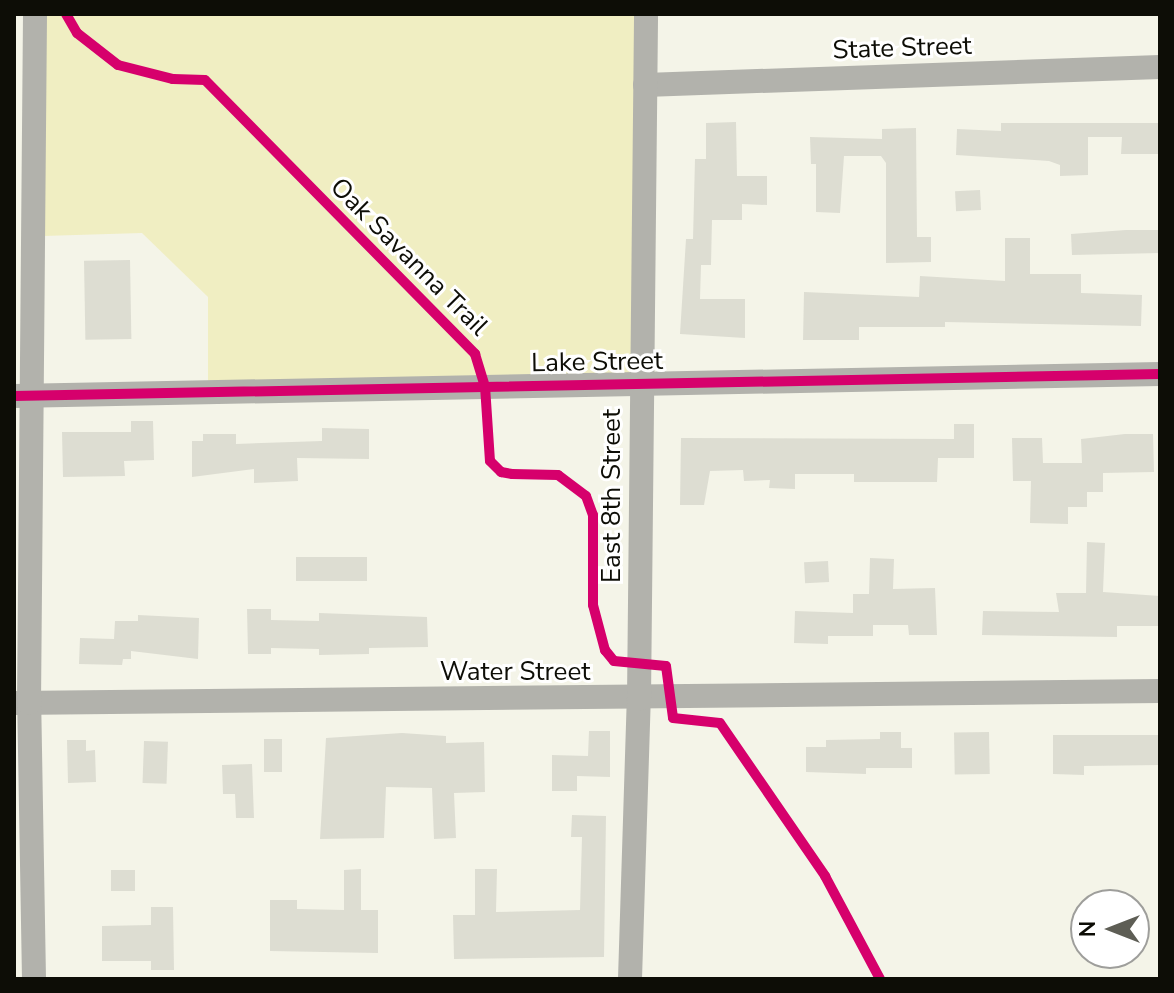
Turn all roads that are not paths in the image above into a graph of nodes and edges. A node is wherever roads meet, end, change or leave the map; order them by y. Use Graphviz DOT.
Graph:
graph roads {
  1 [pos="35,14"];
  2 [pos="646,14"];
  3 [pos="1160,67"];
  4 [pos="645,85"];
  5 [pos="24,88"];
  6 [pos="1160,374"];
  7 [pos="641,383"];
  8 [pos="24,395"];
  9 [pos="1160,691"];
  10 [pos="639,699"];
  11 [pos="22,703"];
  12 [pos="34,979"];
  13 [pos="630,979"];
  1 -- 5 [label="street"];
  2 -- 4 [label="street, East 8th Street"];
  3 -- 4 [label="street, State Street"];
  4 -- 7 [label="street, East 8th Street"];
  5 -- 8 [label="street"];
  6 -- 7 [label="street, Lake Street"];
  7 -- 8 [label="street, Lake Street"];
  7 -- 10 [label="street, East 8th Street"];
  8 -- 11 [label="street"];
  9 -- 10 [label="street, Water Street"];
  10 -- 11 [label="street, Water Street"];
  10 -- 13 [label="street, East 8th Street"];
  11 -- 12 [label="street"];
}
